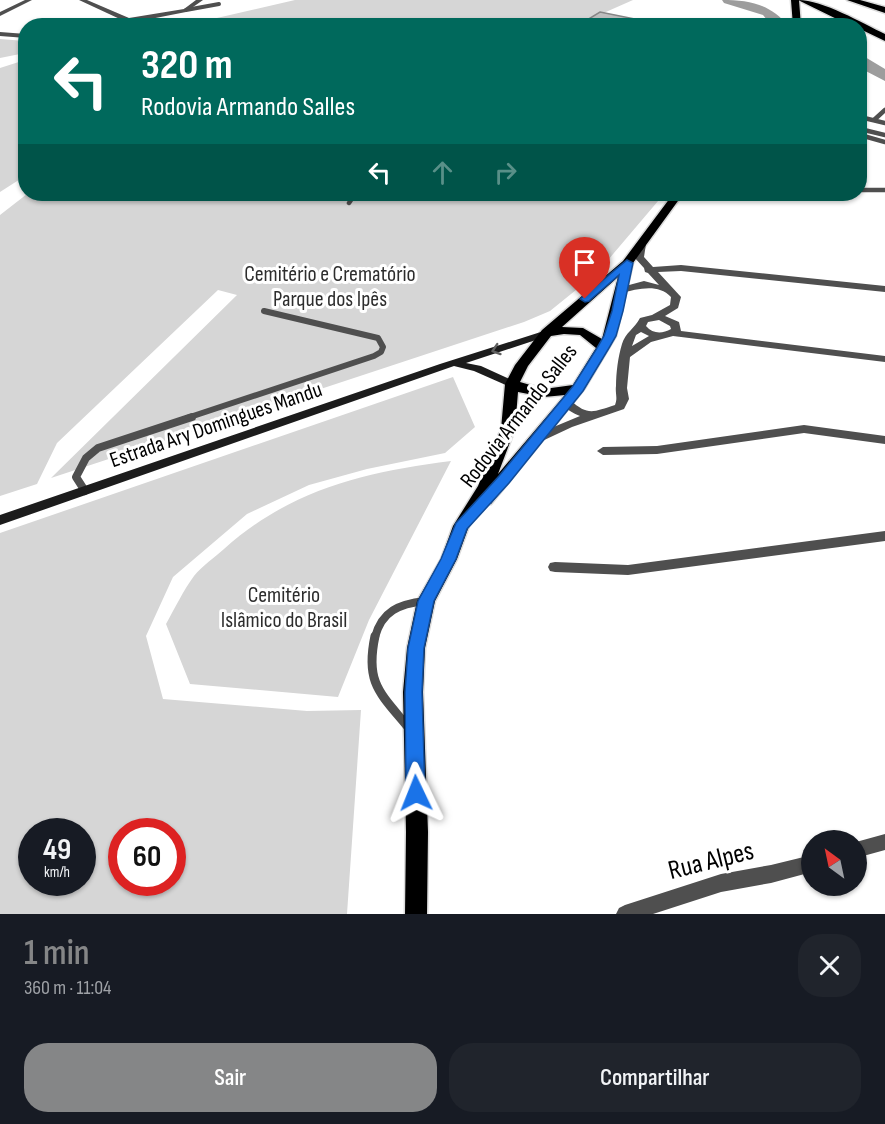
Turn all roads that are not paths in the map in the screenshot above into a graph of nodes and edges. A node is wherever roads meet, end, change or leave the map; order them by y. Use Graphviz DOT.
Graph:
graph roads {
  1 [pos="29,0"];
  2 [pos="82,0"];
  3 [pos="200,0"];
  4 [pos="795,0"];
  5 [pos="802,0"];
  6 [pos="851,0"];
  7 [pos="219,4"];
  8 [pos="186,10"];
  9 [pos="885,10"];
  10 [pos="0,14"];
  11 [pos="123,18"];
  12 [pos="145,18"];
  13 [pos="796,18"];
  14 [pos="841,18"];
  15 [pos="867,30"];
  16 [pos="0,34"];
  17 [pos="18,35"];
  18 [pos="885,38"];
  19 [pos="885,111"];
  20 [pos="867,118"];
  21 [pos="874,120"];
  22 [pos="885,123"];
  23 [pos="867,131"];
  24 [pos="885,135"];
  25 [pos="867,137"];
  26 [pos="885,142"];
  27 [pos="867,190"];
  28 [pos="885,190"];
  29 [pos="351,201"];
  30 [pos="673,201"];
  31 [pos="349,204"];
  32 [pos="641,244"];
  33 [pos="627,263"];
  34 [pos="681,268"];
  35 [pos="648,270"];
  36 [pos="885,289"];
  37 [pos="621,290"];
  38 [pos="670,290"];
  39 [pos="671,309"];
  40 [pos="264,311"];
  41 [pos="656,317"];
  42 [pos="671,321"];
  43 [pos="641,327"];
  44 [pos="547,333"];
  45 [pos="673,333"];
  46 [pos="657,336"];
  47 [pos="603,348"];
  48 [pos="627,355"];
  49 [pos="885,359"];
  50 [pos="444,366"];
  51 [pos="512,384"];
  52 [pos="578,388"];
  53 [pos="566,402"];
  54 [pos="592,417"];
  55 [pos="536,439"];
  56 [pos="885,440"];
  57 [pos="603,451"];
  58 [pos="85,491"];
  59 [pos="0,520"];
  60 [pos="461,526"];
  61 [pos="885,536"];
  62 [pos="555,567"];
  63 [pos="426,601"];
  64 [pos="414,734"];
  65 [pos="885,842"];
  66 [pos="867,847"];
  67 [pos="801,866"];
  68 [pos="416,914"];
  69 [pos="625,914"];
  1 -- 10 [label="street"];
  2 -- 11 [label="street"];
  3 -- 8 [label="street"];
  4 -- 13 [label="main road"];
  5 -- 14 [label="highway"];
  6 -- 9 [label="highway"];
  7 -- 8 [label="lane"];
  8 -- 12 [label="street"];
  15 -- 18 [label="highway"];
  16 -- 17 [label="street"];
  19 -- 21 [label="lane"];
  20 -- 21 [label="lane"];
  21 -- 22 [label="lane"];
  23 -- 24 [label="lane"];
  25 -- 26 [label="lane"];
  27 -- 28 [label="lane"];
  29 -- 31 [label="lane"];
  30 -- 32 [label="main road, Rodovia Armando Salles"];
  32 -- 33 [label="main road, Rodovia Armando Salles"];
  32 -- 35 [label="street"];
  33 -- 37 [label="main road, Rodovia Armando Salles"];
  33 -- 44 [label="main road, Rodovia Armando Salles"];
  34 -- 35 [label="street"];
  34 -- 36 [label="street"];
  34 -- 38 [label="street"];
  35 -- 38 [label="street"];
  37 -- 38 [label="street"];
  37 -- 47 [label="main road, Rodovia Armando Salles"];
  38 -- 39 [label="street"];
  39 -- 41 [label="street"];
  39 -- 42 [label="street"];
  40 -- 58 [label="lane"];
  41 -- 42 [label="street"];
  41 -- 43 [label="street"];
  42 -- 45 [label="street"];
  43 -- 46 [label="street"];
  43 -- 48 [label="street"];
  44 -- 47 [label="main road"];
  44 -- 50 [label="street, Estrada Ary Domingues Mandu, one-way"];
  44 -- 51 [label="main road, Rodovia Armando Salles"];
  45 -- 46 [label="street"];
  45 -- 49 [label="street"];
  46 -- 48 [label="street"];
  47 -- 52 [label="main road, Rodovia Armando Salles"];
  48 -- 54 [label="street"];
  50 -- 51 [label="street, Estrada Ary Domingues Mandu"];
  50 -- 58 [label="street, Estrada Ary Domingues Mandu"];
  51 -- 52 [label="main road"];
  51 -- 60 [label="main road, Rodovia Armando Salles"];
  52 -- 53 [label="main road, Rodovia Armando Salles"];
  53 -- 54 [label="street"];
  53 -- 55 [label="main road, Rodovia Armando Salles"];
  54 -- 55 [label="street"];
  55 -- 60 [label="main road, Rodovia Armando Salles"];
  56 -- 57 [label="street"];
  58 -- 59 [label="street, Estrada Ary Domingues Mandu"];
  60 -- 63 [label="main road, Rodovia Armando Salles"];
  61 -- 62 [label="street"];
  63 -- 64 [label="main road, Rodovia Armando Salles"];
  63 -- 64 [label="lane"];
  64 -- 68 [label="main road, Rodovia Armando Salles"];
  65 -- 66 [label="street"];
  67 -- 69 [label="street, Rua Alpes"];
}
